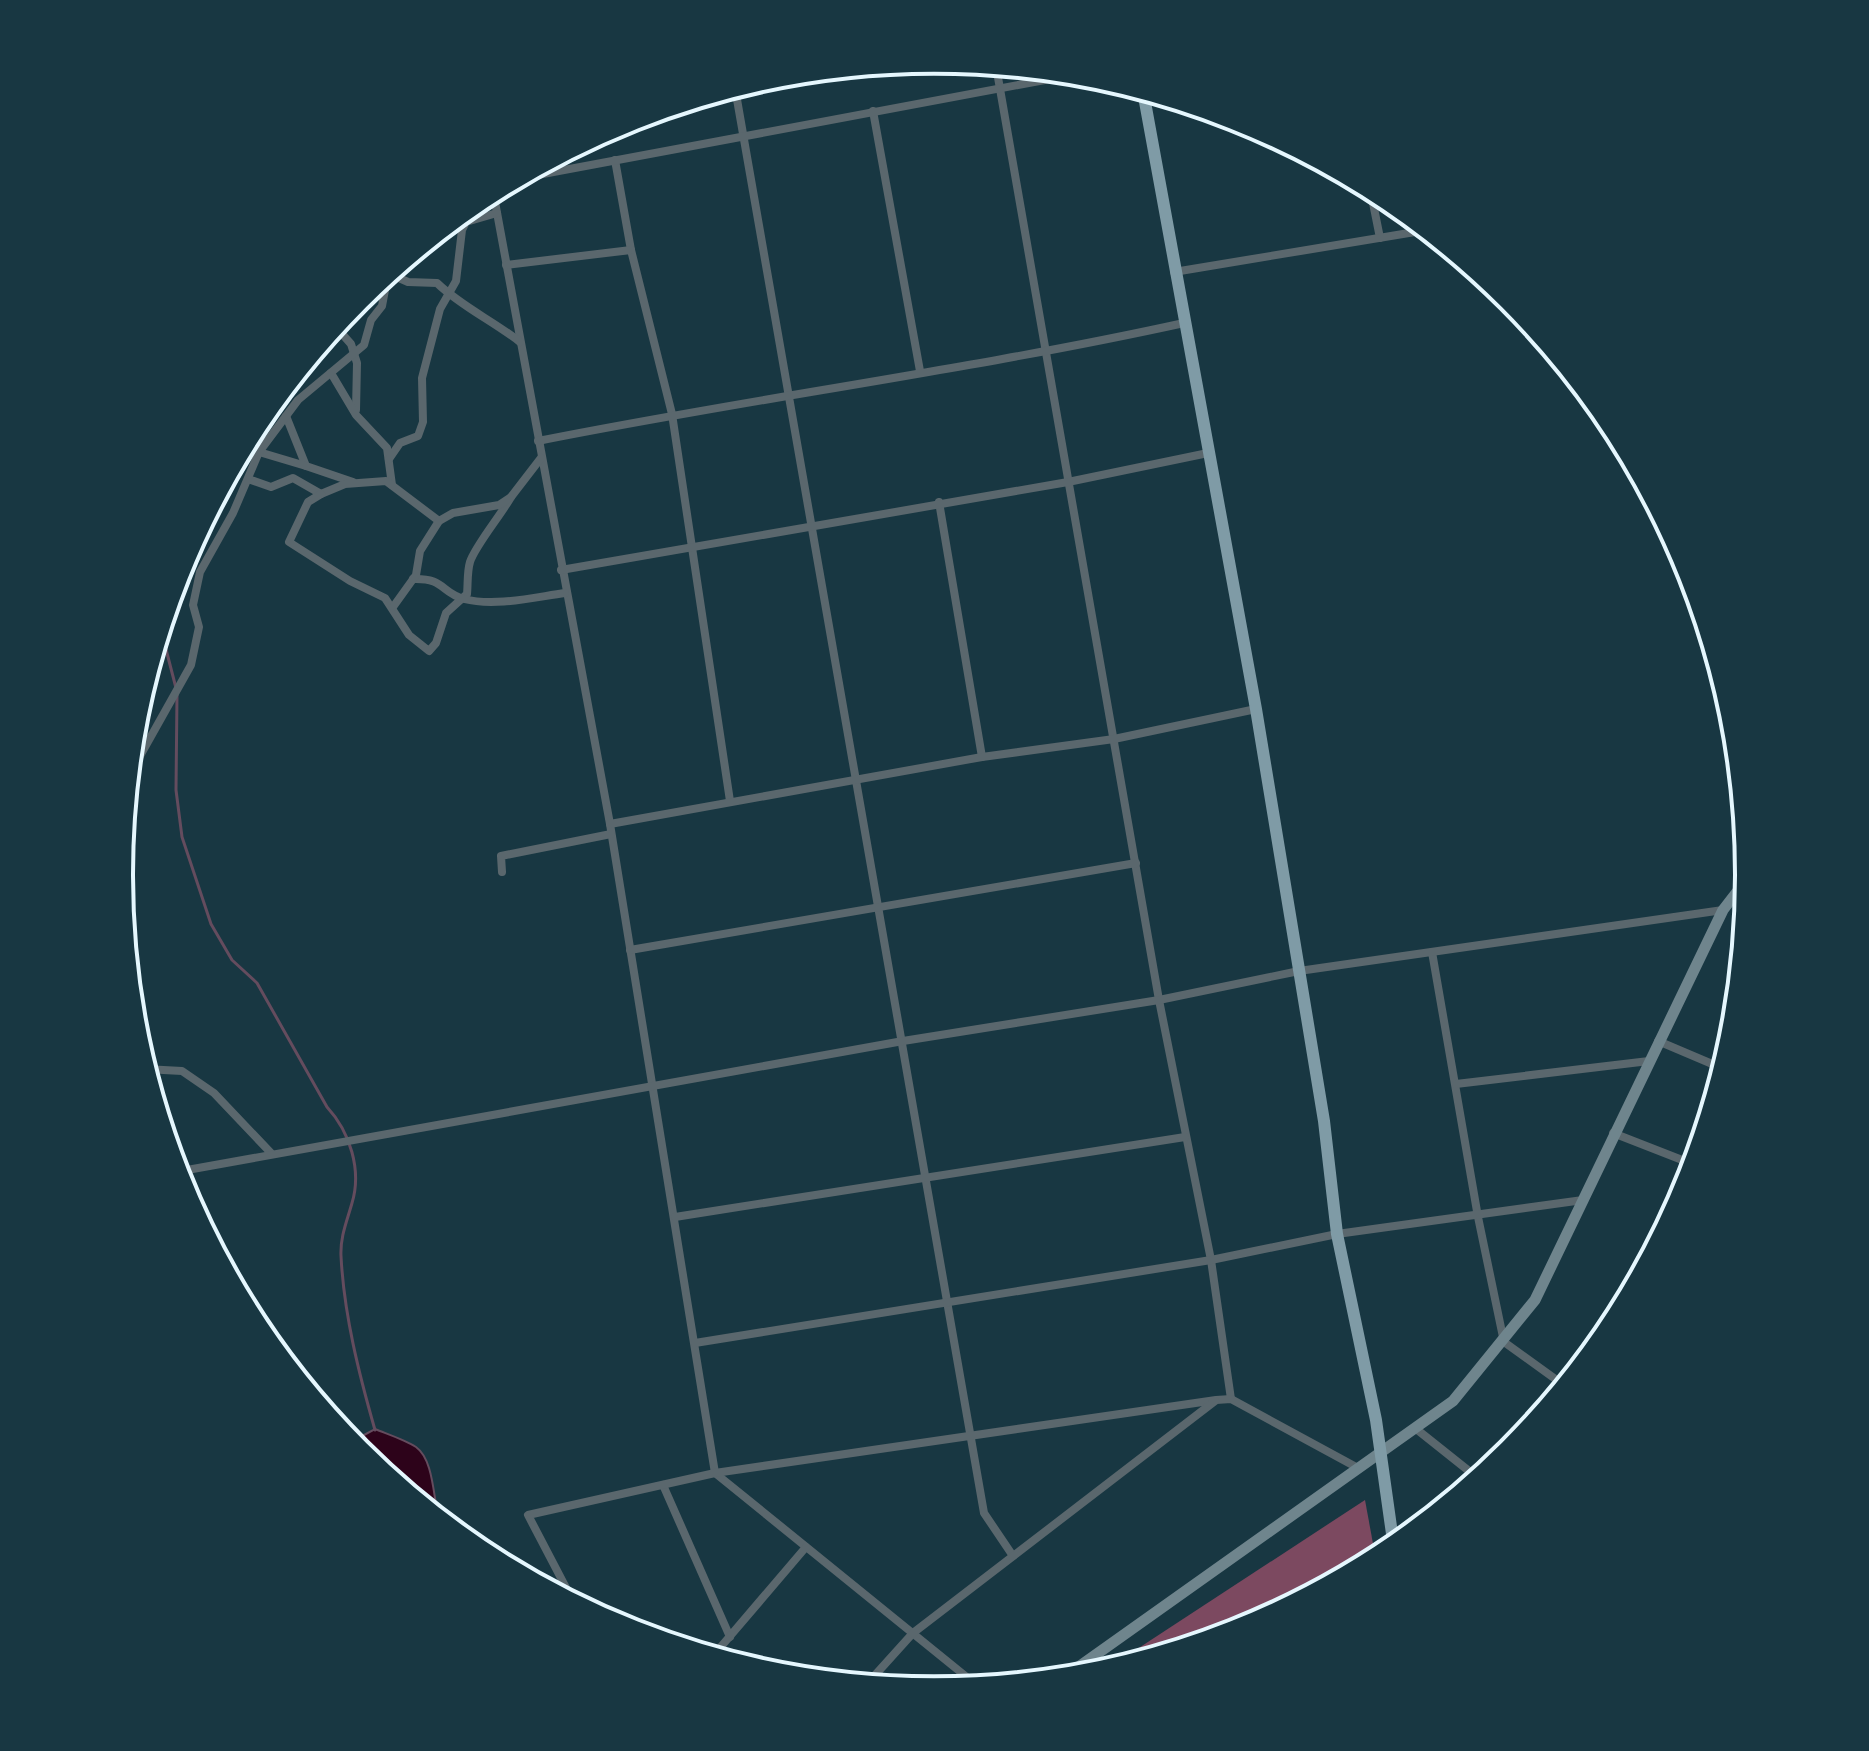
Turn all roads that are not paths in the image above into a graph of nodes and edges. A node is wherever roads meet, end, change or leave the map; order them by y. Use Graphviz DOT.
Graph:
graph roads {
  1 [pos="998,77"];
  2 [pos="1040,81"];
  3 [pos="1000,89"];
  4 [pos="737,99"];
  5 [pos="1145,102"];
  6 [pos="873,111"];
  7 [pos="744,136"];
  8 [pos="615,160"];
  9 [pos="551,172"];
  10 [pos="496,205"];
  11 [pos="1373,205"];
  12 [pos="497,213"];
  13 [pos="475,219"];
  14 [pos="465,227"];
  15 [pos="1412,233"];
  16 [pos="1380,238"];
  17 [pos="631,250"];
  18 [pos="506,265"];
  19 [pos="1174,272"];
  20 [pos="400,279"];
  21 [pos="384,294"];
  22 [pos="450,295"];
  23 [pos="1184,323"];
  24 [pos="342,336"];
  25 [pos="521,342"];
  26 [pos="354,352"];
  27 [pos="1045,354"];
  28 [pos="920,371"];
  29 [pos="331,373"];
  30 [pos="789,396"];
  31 [pos="672,414"];
  32 [pos="356,415"];
  33 [pos="286,416"];
  34 [pos="538,441"];
  35 [pos="259,452"];
  36 [pos="1208,453"];
  37 [pos="541,458"];
  38 [pos="389,459"];
  39 [pos="306,466"];
  40 [pos="248,479"];
  41 [pos="354,482"];
  42 [pos="1068,482"];
  43 [pos="392,485"];
  44 [pos="321,494"];
  45 [pos="511,497"];
  46 [pos="939,502"];
  47 [pos="439,521"];
  48 [pos="812,524"];
  49 [pos="694,546"];
  50 [pos="561,570"];
  51 [pos="413,579"];
  52 [pos="565,593"];
  53 [pos="463,599"];
  54 [pos="393,607"];
  55 [pos="1256,709"];
  56 [pos="1114,739"];
  57 [pos="143,750"];
  58 [pos="982,757"];
  59 [pos="857,779"];
  60 [pos="730,801"];
  61 [pos="610,829"];
  62 [pos="1136,863"];
  63 [pos="502,872"];
  64 [pos="1735,898"];
  65 [pos="880,909"];
  66 [pos="1723,910"];
  67 [pos="630,950"];
  68 [pos="1432,952"];
  69 [pos="1299,971"];
  70 [pos="1159,1000"];
  71 [pos="903,1041"];
  72 [pos="1658,1041"];
  73 [pos="1649,1061"];
  74 [pos="1713,1064"];
  75 [pos="157,1070"];
  76 [pos="1456,1084"];
  77 [pos="655,1085"];
  78 [pos="1613,1133"];
  79 [pos="1185,1137"];
  80 [pos="271,1153"];
  81 [pos="1683,1160"];
  82 [pos="189,1169"];
  83 [pos="926,1175"];
  84 [pos="1583,1200"];
  85 [pos="675,1217"];
  86 [pos="1478,1217"];
  87 [pos="1337,1234"];
  88 [pos="1211,1260"];
  89 [pos="948,1302"];
  90 [pos="1504,1342"];
  91 [pos="695,1343"];
  92 [pos="1556,1380"];
  93 [pos="1231,1399"];
  94 [pos="1216,1400"];
  95 [pos="1415,1428"];
  96 [pos="972,1436"];
  97 [pos="1380,1453"];
  98 [pos="1358,1468"];
  99 [pos="1470,1472"];
  100 [pos="715,1473"];
  101 [pos="663,1485"];
  102 [pos="1392,1533"];
  103 [pos="806,1547"];
  104 [pos="1013,1556"];
  105 [pos="565,1586"];
  106 [pos="913,1633"];
  107 [pos="730,1637"];
  108 [pos="720,1648"];
  109 [pos="1084,1663"];
  110 [pos="876,1674"];
  111 [pos="965,1676"];
  1 -- 3 [label="street"];
  2 -- 3 [label="street"];
  3 -- 6 [label="street"];
  3 -- 27 [label="street"];
  4 -- 7 [label="street"];
  5 -- 19 [label="main road"];
  6 -- 7 [label="street"];
  6 -- 28 [label="street"];
  7 -- 8 [label="street"];
  7 -- 30 [label="street"];
  8 -- 9 [label="street"];
  8 -- 17 [label="street"];
  10 -- 12 [label="street"];
  11 -- 16 [label="street"];
  12 -- 13 [label="street"];
  12 -- 18 [label="street"];
  14 -- 22 [label="street"];
  15 -- 16 [label="street"];
  16 -- 19 [label="street"];
  17 -- 18 [label="street"];
  17 -- 31 [label="street"];
  18 -- 25 [label="street"];
  19 -- 23 [label="main road"];
  20 -- 22 [label="street"];
  21 -- 26 [label="street"];
  22 -- 25 [label="street"];
  22 -- 38 [label="street"];
  23 -- 27 [label="street"];
  23 -- 36 [label="main road"];
  24 -- 26 [label="street"];
  25 -- 34 [label="street"];
  26 -- 29 [label="street"];
  26 -- 32 [label="street"];
  27 -- 28 [label="street"];
  27 -- 42 [label="street"];
  28 -- 30 [label="street"];
  29 -- 32 [label="street"];
  29 -- 33 [label="street"];
  30 -- 31 [label="street"];
  30 -- 48 [label="street"];
  31 -- 34 [label="street"];
  31 -- 49 [label="street"];
  32 -- 38 [label="street"];
  33 -- 35 [label="street"];
  33 -- 39 [label="street"];
  34 -- 37 [label="street"];
  35 -- 39 [label="street"];
  35 -- 40 [label="street"];
  36 -- 42 [label="street"];
  36 -- 55 [label="main road"];
  37 -- 45 [label="street"];
  37 -- 50 [label="street"];
  38 -- 43 [label="street"];
  39 -- 41 [label="street"];
  40 -- 44 [label="street"];
  40 -- 57 [label="street"];
  41 -- 43 [label="street"];
  41 -- 44 [label="street"];
  42 -- 46 [label="street"];
  42 -- 56 [label="street"];
  43 -- 47 [label="street"];
  44 -- 54 [label="street"];
  45 -- 47 [label="street"];
  45 -- 53 [label="street"];
  46 -- 48 [label="street"];
  46 -- 58 [label="street"];
  47 -- 51 [label="street"];
  48 -- 49 [label="street"];
  48 -- 59 [label="street"];
  49 -- 50 [label="street"];
  49 -- 60 [label="street"];
  50 -- 52 [label="street"];
  51 -- 53 [label="street"];
  51 -- 54 [label="street"];
  52 -- 53 [label="street"];
  52 -- 61 [label="street"];
  53 -- 54 [label="street"];
  55 -- 56 [label="street"];
  55 -- 69 [label="main road"];
  56 -- 58 [label="street"];
  56 -- 62 [label="street"];
  58 -- 59 [label="street"];
  59 -- 60 [label="street"];
  59 -- 65 [label="street"];
  60 -- 61 [label="street"];
  61 -- 63 [label="street"];
  61 -- 67 [label="street"];
  62 -- 65 [label="street"];
  62 -- 70 [label="street"];
  64 -- 66 [label="street"];
  65 -- 67 [label="street"];
  65 -- 71 [label="street"];
  66 -- 68 [label="street"];
  66 -- 72 [label="street"];
  67 -- 77 [label="street"];
  68 -- 69 [label="street"];
  68 -- 76 [label="street"];
  69 -- 70 [label="street"];
  69 -- 87 [label="main road"];
  70 -- 71 [label="street"];
  70 -- 79 [label="street"];
  71 -- 77 [label="street"];
  71 -- 83 [label="street"];
  72 -- 73 [label="street"];
  72 -- 74 [label="street"];
  73 -- 76 [label="street"];
  73 -- 78 [label="street"];
  75 -- 80 [label="street"];
  76 -- 86 [label="street"];
  77 -- 80 [label="street"];
  77 -- 85 [label="street"];
  78 -- 81 [label="street"];
  78 -- 84 [label="street"];
  79 -- 83 [label="street"];
  79 -- 88 [label="street"];
  80 -- 82 [label="street"];
  83 -- 85 [label="street"];
  83 -- 89 [label="street"];
  84 -- 86 [label="street"];
  84 -- 90 [label="street"];
  85 -- 91 [label="street"];
  86 -- 87 [label="street"];
  86 -- 90 [label="street"];
  87 -- 88 [label="street"];
  87 -- 97 [label="main road"];
  88 -- 89 [label="street"];
  88 -- 93 [label="street"];
  89 -- 91 [label="street"];
  89 -- 96 [label="street"];
  90 -- 92 [label="street"];
  90 -- 95 [label="street"];
  91 -- 100 [label="street"];
  93 -- 94 [label="street"];
  93 -- 98 [label="street"];
  94 -- 96 [label="street"];
  94 -- 104 [label="street"];
  95 -- 97 [label="street"];
  95 -- 99 [label="street"];
  96 -- 100 [label="street"];
  96 -- 104 [label="street"];
  97 -- 98 [label="street"];
  97 -- 102 [label="main road"];
  98 -- 109 [label="street"];
  100 -- 101 [label="street"];
  100 -- 103 [label="street"];
  101 -- 105 [label="street"];
  101 -- 107 [label="street"];
  103 -- 106 [label="street"];
  103 -- 107 [label="street"];
  104 -- 106 [label="street"];
  106 -- 110 [label="street"];
  106 -- 111 [label="street"];
  107 -- 108 [label="street"];
}
